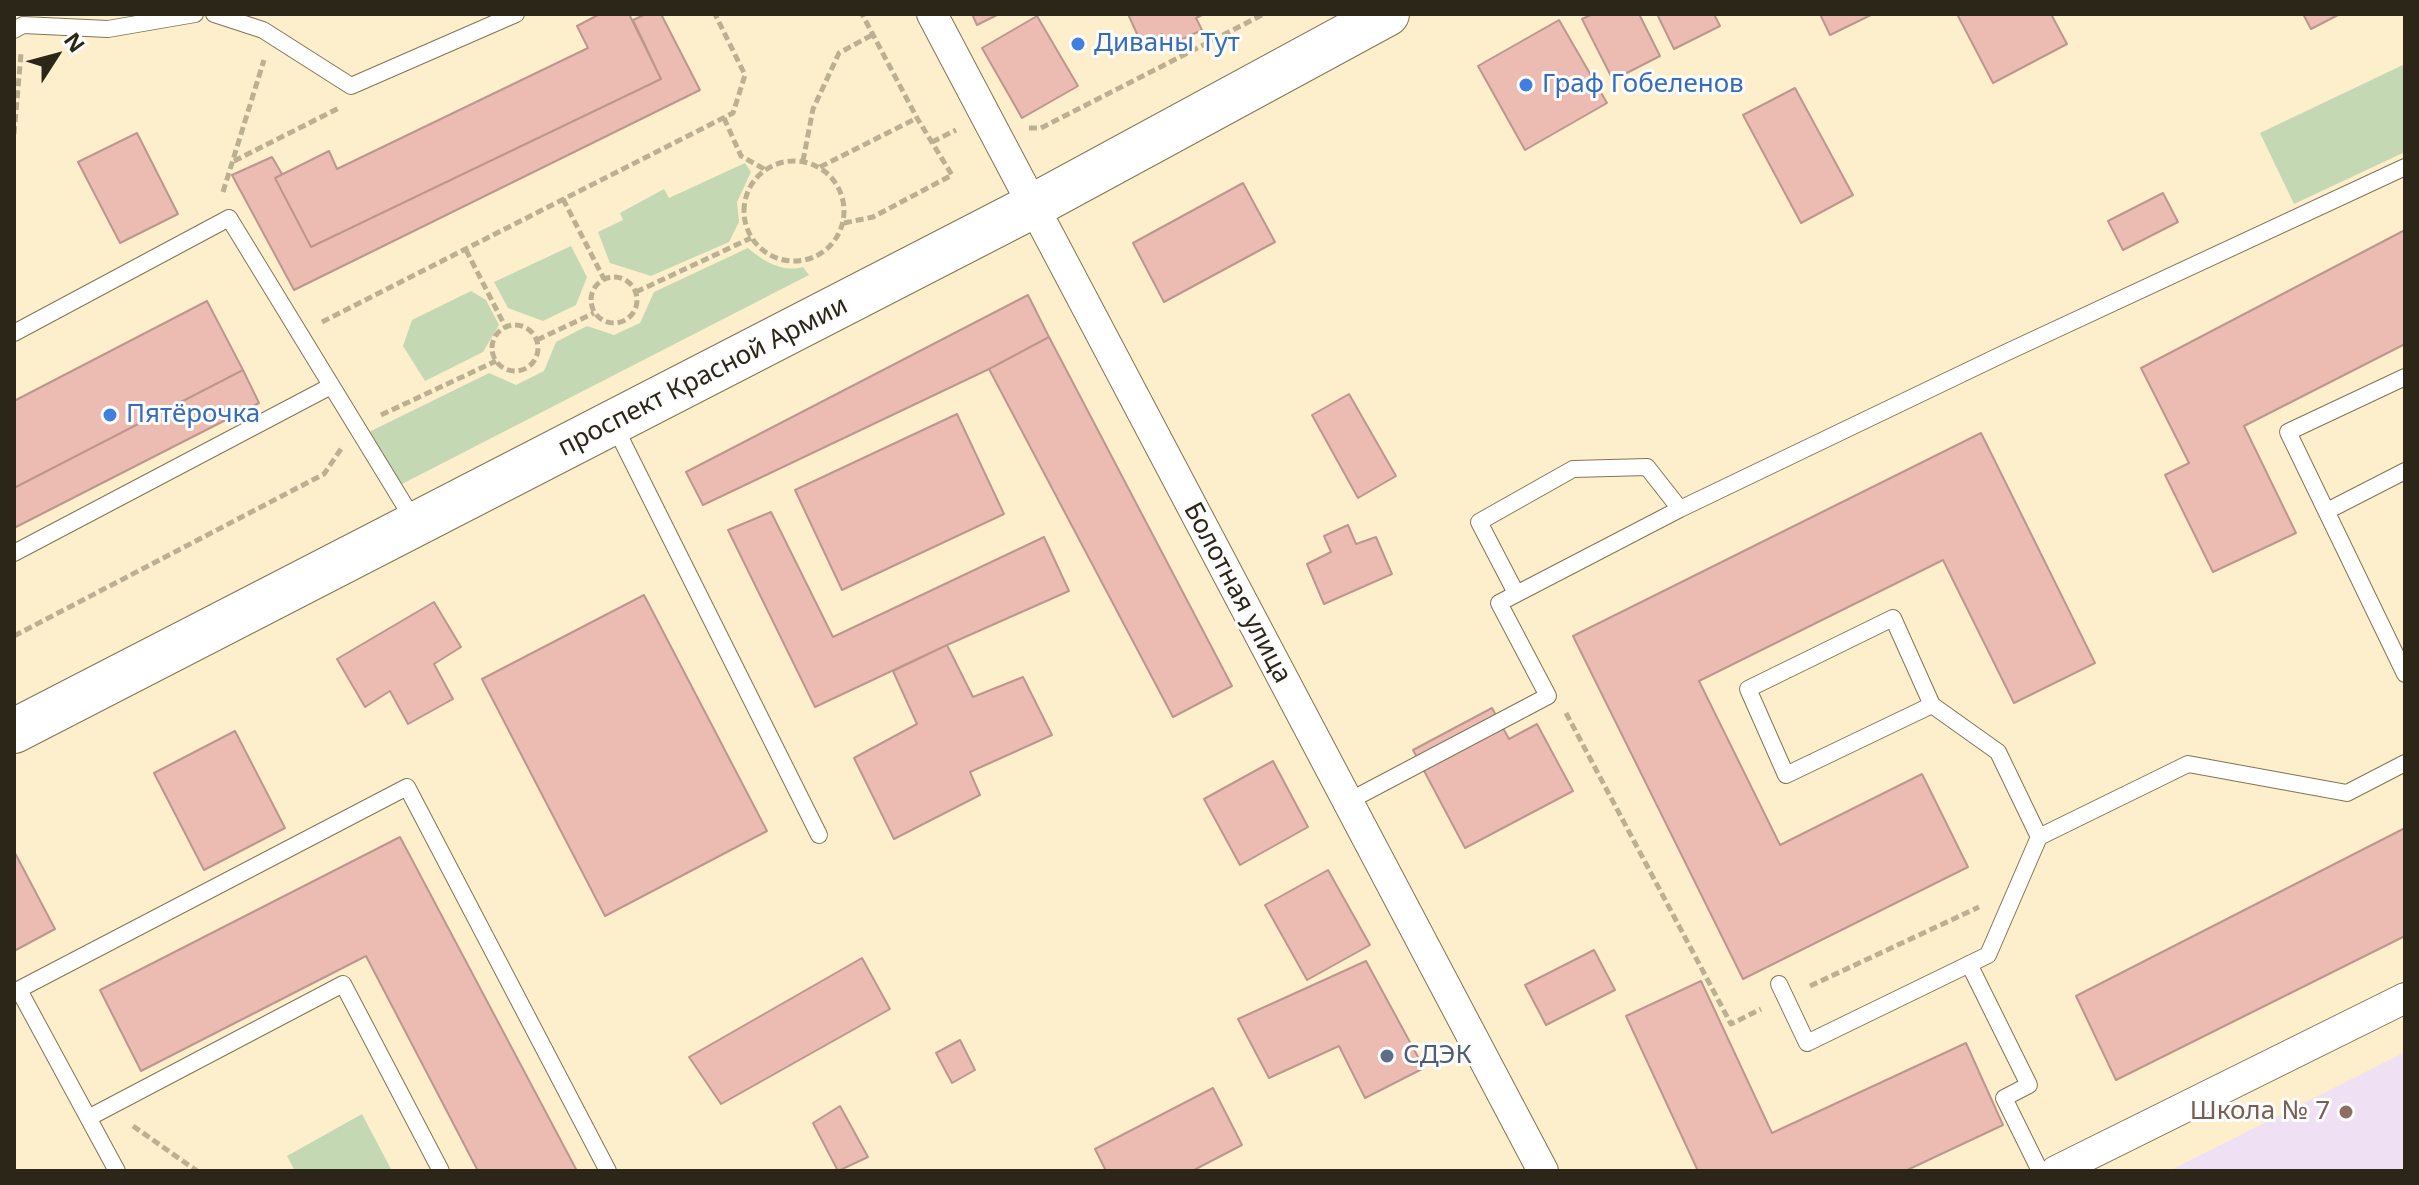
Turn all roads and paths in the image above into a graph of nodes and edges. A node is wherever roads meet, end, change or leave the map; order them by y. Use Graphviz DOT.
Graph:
graph roads {
  1 [pos="195,14"];
  2 [pos="214,14"];
  3 [pos="516,14"];
  4 [pos="715,14"];
  5 [pos="862,14"];
  6 [pos="932,14"];
  7 [pos="1264,14"];
  8 [pos="1387,14"];
  9 [pos="18,28"];
  10 [pos="872,35"];
  11 [pos="271,36"];
  12 [pos="351,86"];
  13 [pos="724,118"];
  14 [pos="917,118"];
  15 [pos="964,126"];
  16 [pos="1017,128"];
  17 [pos="14,134"];
  18 [pos="932,142"];
  19 [pos="233,161"];
  20 [pos="803,161"];
  21 [pos="820,167"];
  22 [pos="2405,167"];
  23 [pos="766,170"];
  24 [pos="563,199"];
  25 [pos="1033,206"];
  26 [pos="844,223"];
  27 [pos="213,226"];
  28 [pos="751,238"];
  29 [pos="466,250"];
  30 [pos="604,279"];
  31 [pos="636,292"];
  32 [pos="594,313"];
  33 [pos="506,328"];
  34 [pos="14,333"];
  35 [pos="300,334"];
  36 [pos="537,340"];
  37 [pos="496,361"];
  38 [pos="2405,377"];
  39 [pos="331,386"];
  40 [pos="613,423"];
  41 [pos="356,427"];
  42 [pos="2405,471"];
  43 [pos="1680,509"];
  44 [pos="2327,511"];
  45 [pos="417,525"];
  46 [pos="14,553"];
  47 [pos="1516,593"];
  48 [pos="14,636"];
  49 [pos="2405,674"];
  50 [pos="1560,701"];
  51 [pos="1932,705"];
  52 [pos="14,731"];
  53 [pos="2405,763"];
  54 [pos="1347,802"];
  55 [pos="819,835"];
  56 [pos="2039,837"];
  57 [pos="2017,889"];
  58 [pos="1969,964"];
  59 [pos="16,991"];
  60 [pos="1782,991"];
  61 [pos="2405,998"];
  62 [pos="106,1107"];
  63 [pos="90,1117"];
  64 [pos="117,1171"];
  65 [pos="197,1171"];
  66 [pos="441,1171"];
  67 [pos="608,1171"];
  68 [pos="1543,1171"];
  69 [pos="2040,1171"];
  70 [pos="2056,1171"];
  1 -- 9 [label="lane"];
  2 -- 11 [label="lane"];
  3 -- 12 [label="lane"];
  4 -- 13 [label="path"];
  5 -- 10 [label="path"];
  6 -- 25 [label="street, Болотная улица"];
  7 -- 16 [label="path"];
  8 -- 25 [label="main road, проспект Красной Армии"];
  9 -- 17 [label="path"];
  10 -- 14 [label="path"];
  10 -- 20 [label="path"];
  11 -- 12 [label="lane"];
  11 -- 19 [label="path"];
  12 -- 19 [label="path"];
  13 -- 23 [label="path"];
  13 -- 24 [label="path"];
  14 -- 18 [label="path"];
  14 -- 21 [label="path"];
  15 -- 18 [label="path"];
  18 -- 26 [label="path"];
  19 -- 27 [label="path"];
  20 -- 21 [label="path"];
  20 -- 23 [label="path"];
  21 -- 26 [label="path"];
  22 -- 43 [label="lane"];
  23 -- 28 [label="path"];
  24 -- 29 [label="path"];
  24 -- 30 [label="path"];
  25 -- 40 [label="main road, проспект Красной Армии"];
  25 -- 54 [label="street, Болотная улица"];
  26 -- 28 [label="path"];
  27 -- 34 [label="lane"];
  27 -- 35 [label="lane"];
  28 -- 31 [label="path"];
  29 -- 33 [label="path"];
  29 -- 35 [label="path"];
  30 -- 31 [label="path"];
  30 -- 32 [label="path"];
  31 -- 32 [label="path"];
  32 -- 36 [label="path"];
  33 -- 36 [label="path"];
  33 -- 37 [label="path"];
  35 -- 39 [label="lane"];
  36 -- 37 [label="path"];
  37 -- 41 [label="path"];
  38 -- 44 [label="lane"];
  39 -- 41 [label="lane"];
  39 -- 46 [label="lane"];
  40 -- 45 [label="main road, проспект Красной Армии"];
  40 -- 55 [label="lane"];
  41 -- 45 [label="lane"];
  41 -- 48 [label="path"];
  42 -- 44 [label="lane"];
  43 -- 47 [label="lane"];
  43 -- 47 [label="lane"];
  44 -- 49 [label="lane"];
  45 -- 52 [label="main road, проспект Красной Армии"];
  47 -- 54 [label="lane"];
  50 -- 60 [label="path"];
  51 -- 51 [label="lane"];
  51 -- 56 [label="lane"];
  53 -- 56 [label="lane"];
  54 -- 68 [label="street, Болотная улица"];
  56 -- 57 [label="lane"];
  57 -- 58 [label="lane"];
  57 -- 60 [label="path"];
  58 -- 60 [label="lane"];
  58 -- 69 [label="lane"];
  59 -- 63 [label="lane"];
  59 -- 67 [label="lane"];
  61 -- 70 [label="street"];
  62 -- 63 [label="lane"];
  62 -- 65 [label="path"];
  62 -- 66 [label="lane"];
  63 -- 64 [label="lane"];
}
